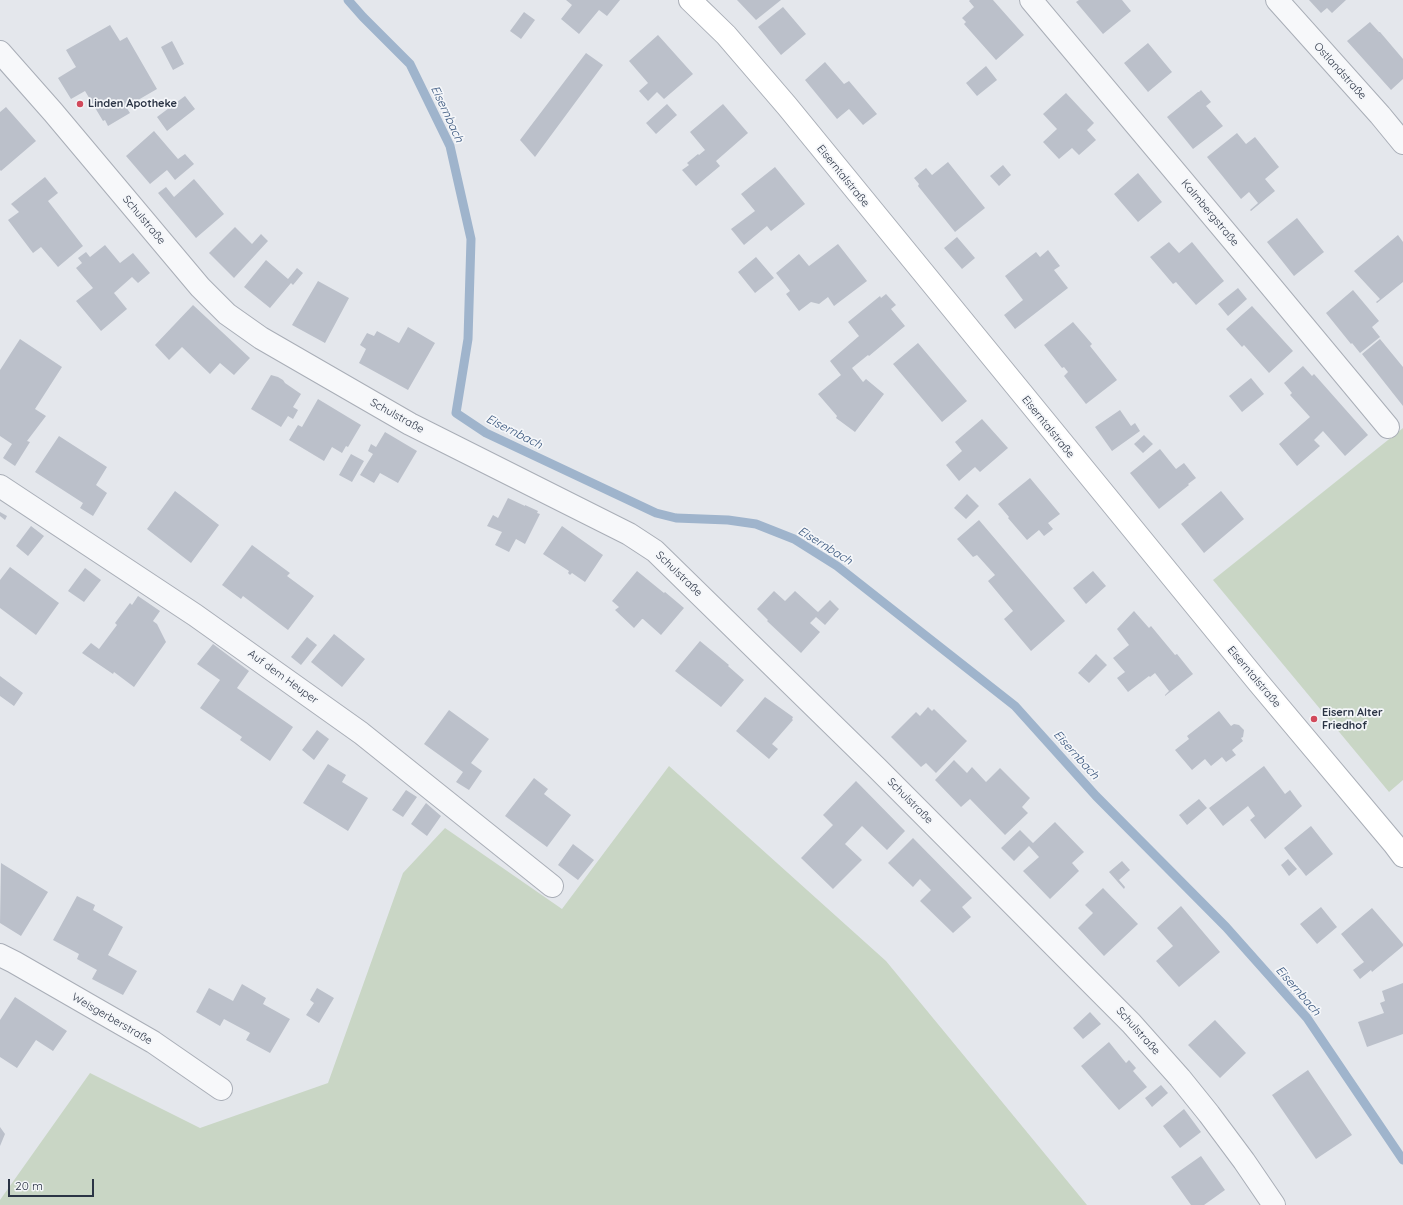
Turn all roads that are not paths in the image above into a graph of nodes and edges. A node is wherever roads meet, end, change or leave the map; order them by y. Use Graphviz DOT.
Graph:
graph roads {
  1 [pos="690,0"];
  2 [pos="1031,0"];
  3 [pos="1277,0"];
  4 [pos="0,52"];
  5 [pos="1403,143"];
  6 [pos="1388,427"];
  7 [pos="0,486"];
  8 [pos="1403,856"];
  9 [pos="552,886"];
  10 [pos="0,955"];
  11 [pos="221,1089"];
  12 [pos="1274,1205"];
  1 -- 8 [label="main road, Eiserntalstraße"];
  2 -- 6 [label="street, Kalmbergstraße"];
  3 -- 5 [label="street, Ostlandstraße"];
  4 -- 12 [label="street, Schulstraße"];
  7 -- 9 [label="street, Auf dem Heuper"];
  10 -- 11 [label="street, Weisgerberstraße"];
}
